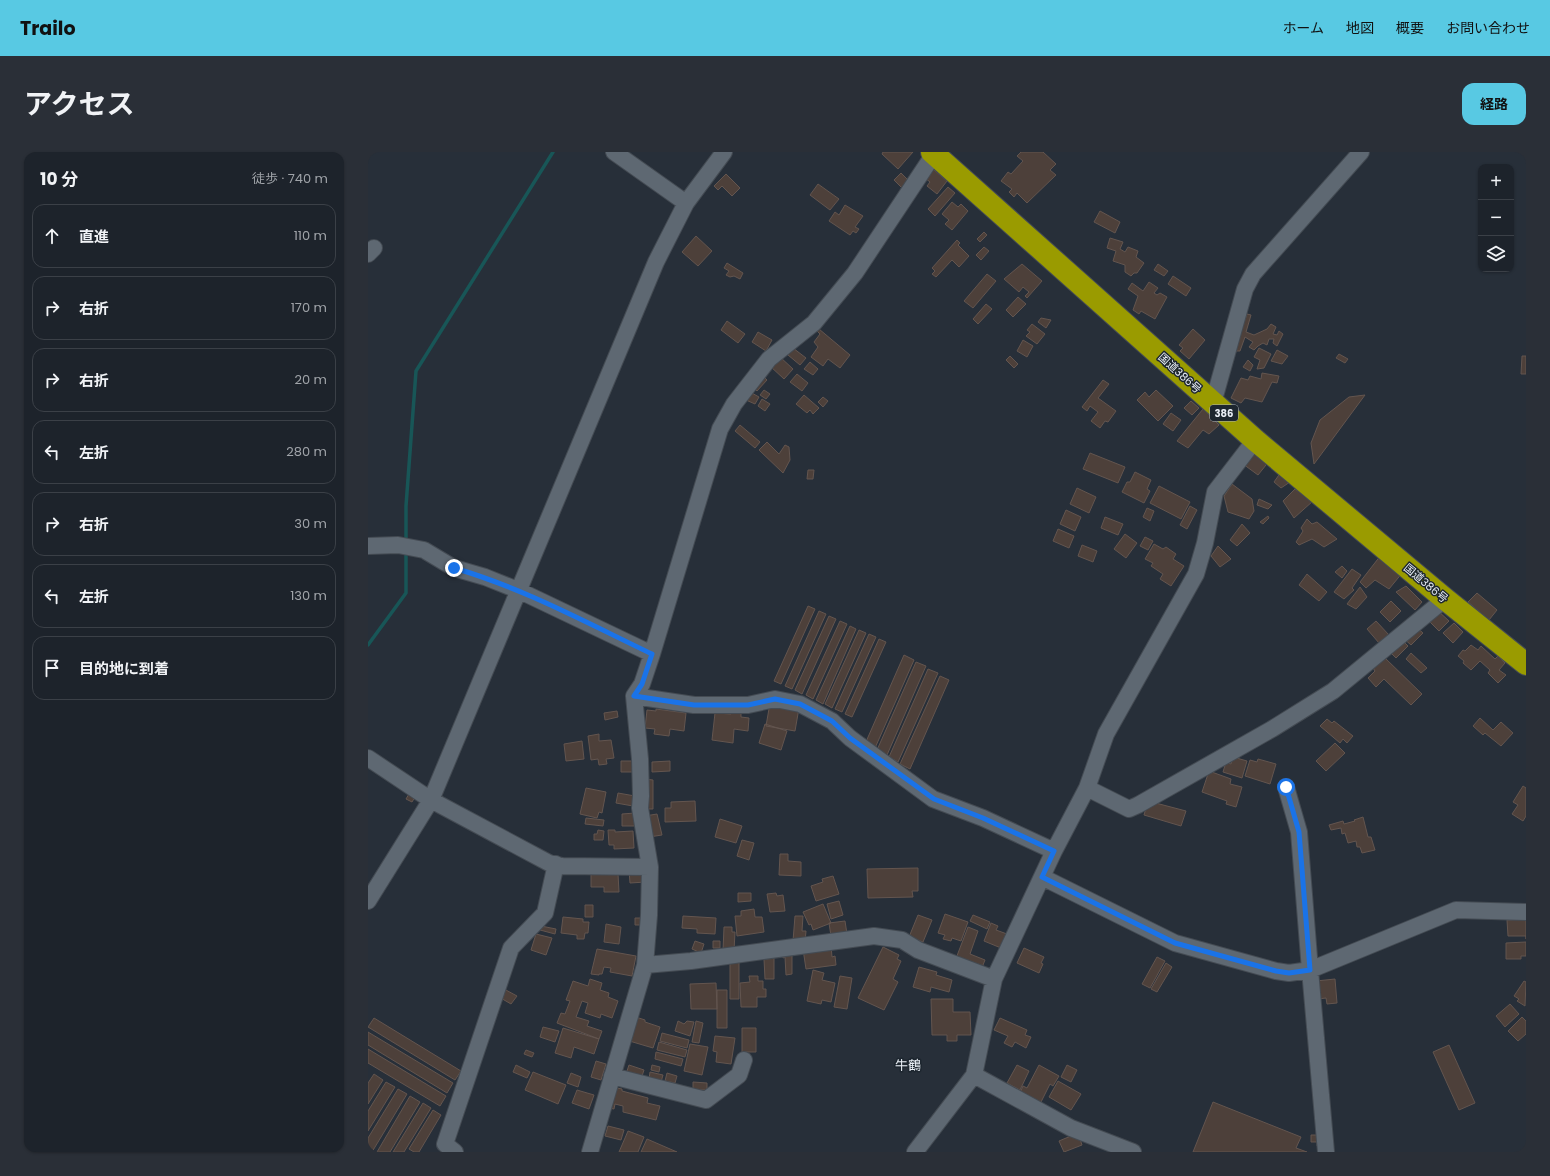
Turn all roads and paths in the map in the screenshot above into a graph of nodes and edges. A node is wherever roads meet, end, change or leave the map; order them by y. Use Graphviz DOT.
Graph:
graph roads {
  1 [pos="614,152"];
  2 [pos="724,152"];
  3 [pos="1362,152"];
  4 [pos="933,153"];
  5 [pos="686,203"];
  6 [pos="1213,403"];
  7 [pos="1254,440"];
  8 [pos="368,546"];
  9 [pos="520,590"];
  10 [pos="1445,599"];
  11 [pos="652,654"];
  12 [pos="1526,664"];
  13 [pos="634,696"];
  14 [pos="368,758"];
  15 [pos="1286,787"];
  16 [pos="1087,788"];
  17 [pos="431,800"];
  18 [pos="1054,851"];
  19 [pos="556,864"];
  20 [pos="650,867"];
  21 [pos="1042,877"];
  22 [pos="368,902"];
  23 [pos="1526,912"];
  24 [pos="645,965"];
  25 [pos="1310,970"];
  26 [pos="994,979"];
  27 [pos="744,1060"];
  28 [pos="974,1075"];
  29 [pos="612,1076"];
  30 [pos="455,1152"];
  31 [pos="590,1152"];
  32 [pos="915,1152"];
  33 [pos="1133,1152"];
  34 [pos="1326,1152"];
  1 -- 5 [label="street"];
  2 -- 5 [label="street"];
  3 -- 6 [label="street"];
  4 -- 6 [label="highway, 国道386号 / 386"];
  4 -- 11 [label="street"];
  5 -- 9 [label="street"];
  6 -- 7 [label="highway, 国道386号 / 386"];
  7 -- 10 [label="highway, 国道386号 / 386"];
  7 -- 16 [label="street"];
  8 -- 9 [label="street"];
  9 -- 11 [label="street"];
  9 -- 17 [label="street"];
  10 -- 12 [label="highway, 国道386号 / 386"];
  10 -- 16 [label="street"];
  11 -- 13 [label="street"];
  13 -- 18 [label="street"];
  13 -- 20 [label="street"];
  14 -- 17 [label="street"];
  15 -- 25 [label="street"];
  16 -- 18 [label="street"];
  17 -- 19 [label="street"];
  17 -- 22 [label="street"];
  18 -- 21 [label="street"];
  19 -- 20 [label="street"];
  19 -- 30 [label="street"];
  20 -- 24 [label="street"];
  21 -- 25 [label="street"];
  21 -- 26 [label="street"];
  23 -- 25 [label="street"];
  24 -- 26 [label="street"];
  24 -- 29 [label="street"];
  25 -- 34 [label="street"];
  26 -- 28 [label="street"];
  27 -- 29 [label="street"];
  28 -- 32 [label="street"];
  28 -- 33 [label="street"];
  29 -- 31 [label="street"];
}
